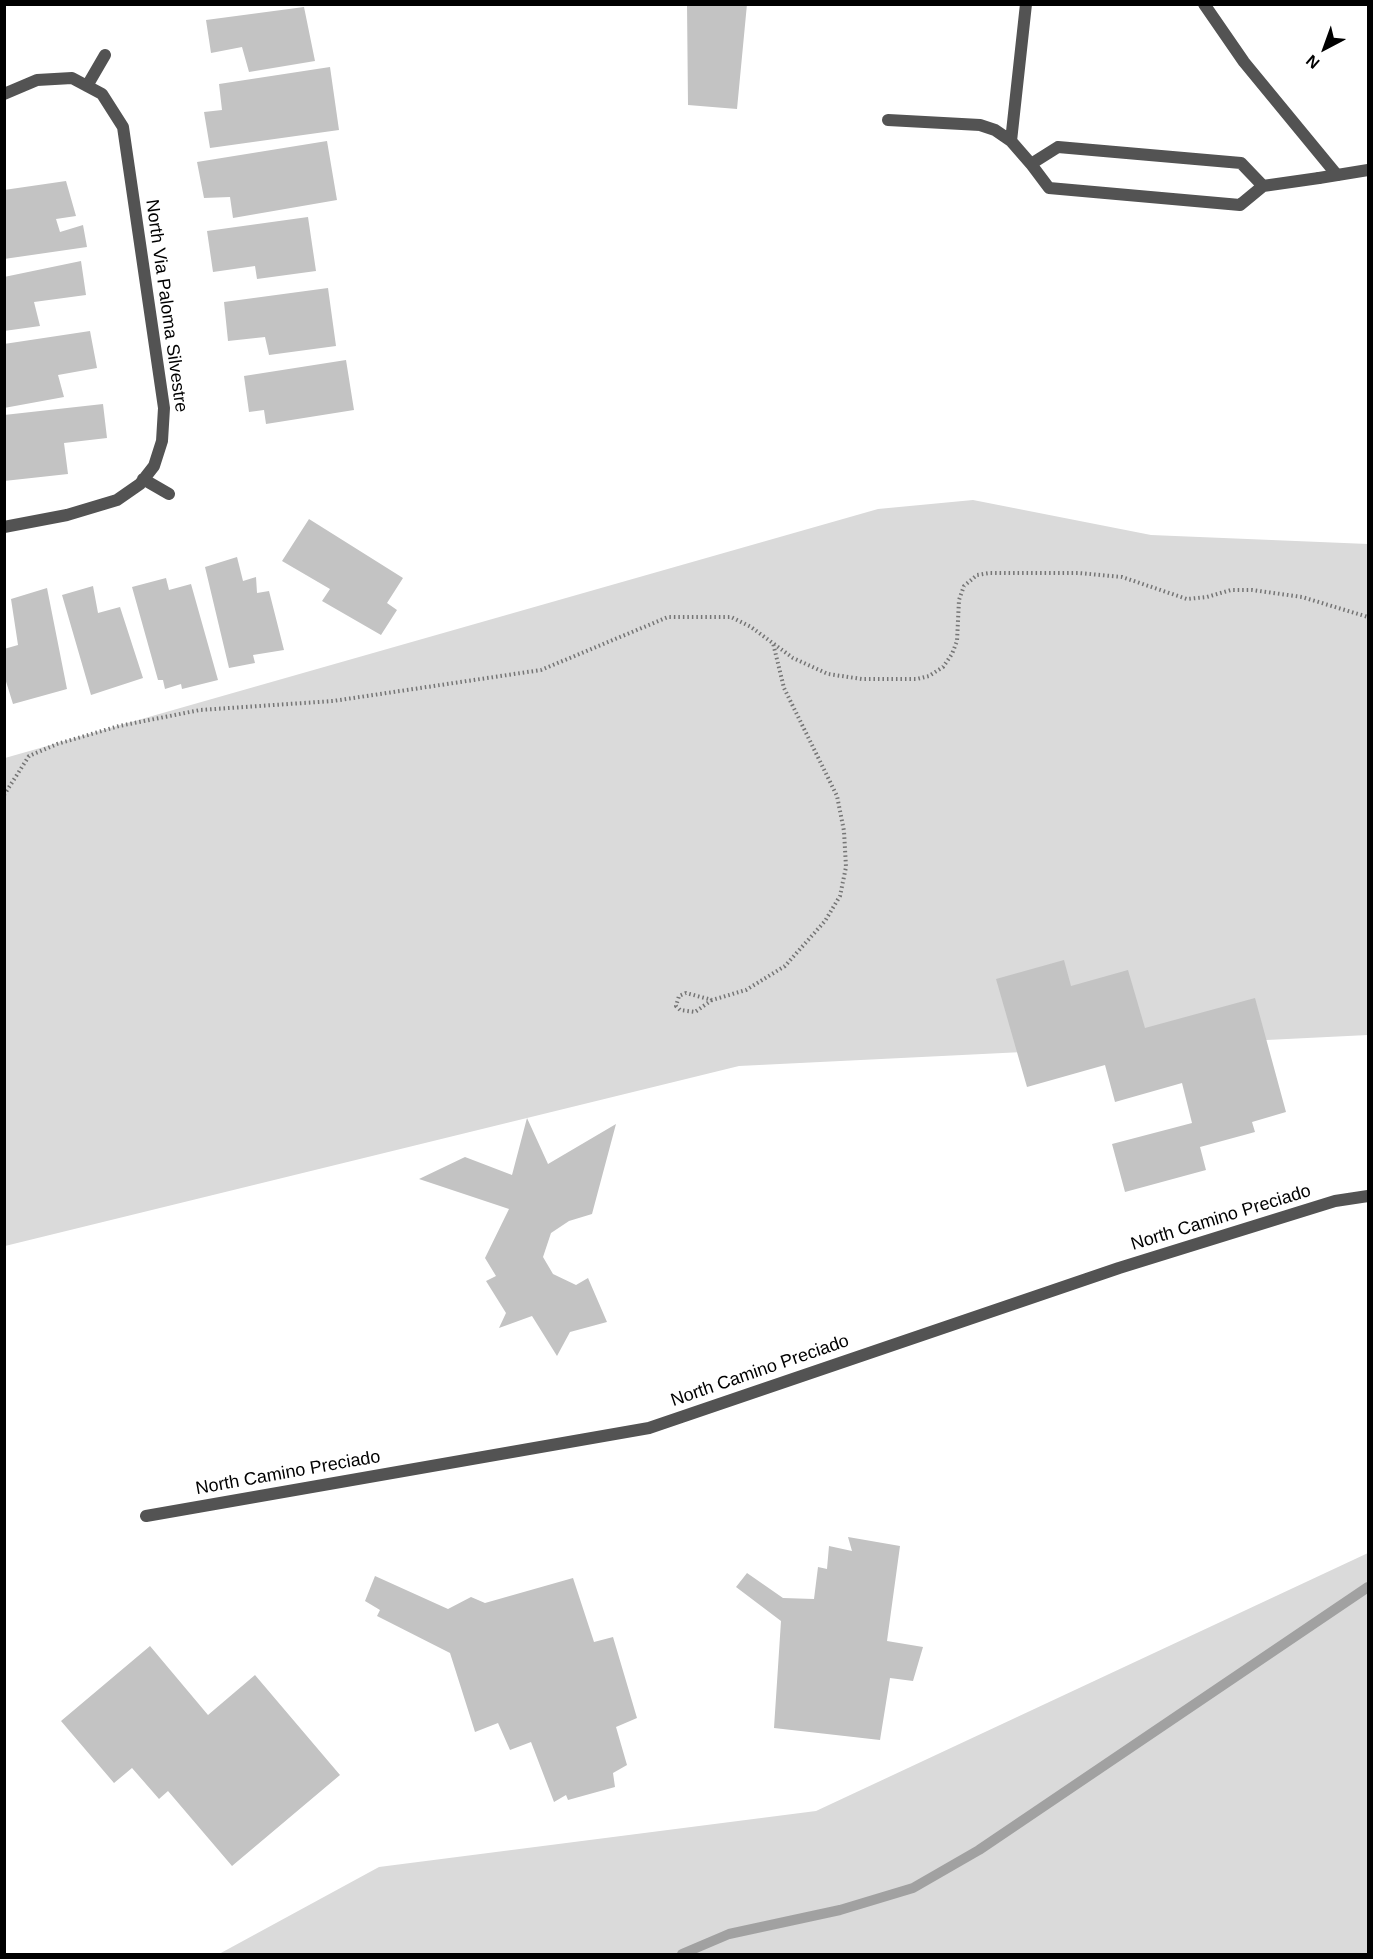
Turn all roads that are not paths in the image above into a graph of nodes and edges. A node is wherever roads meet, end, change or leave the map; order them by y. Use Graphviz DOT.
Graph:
graph roads {
  1 [pos="1026,4"];
  2 [pos="1204,4"];
  3 [pos="105,55"];
  4 [pos="87,86"];
  5 [pos="4,94"];
  6 [pos="888,120"];
  7 [pos="1011,141"];
  8 [pos="1031,164"];
  9 [pos="1368,170"];
  10 [pos="1338,175"];
  11 [pos="1263,186"];
  12 [pos="143,479"];
  13 [pos="169,494"];
  14 [pos="4,527"];
  15 [pos="1368,1196"];
  16 [pos="146,1516"];
  1 -- 7 [label="street"];
  2 -- 10 [label="street"];
  3 -- 4 [label="street"];
  4 -- 5 [label="street"];
  4 -- 12 [label="street, North Via Paloma Silvestre"];
  6 -- 7 [label="street"];
  7 -- 8 [label="street"];
  8 -- 11 [label="street"];
  8 -- 11 [label="street"];
  9 -- 10 [label="street"];
  10 -- 11 [label="street"];
  12 -- 13 [label="street"];
  12 -- 14 [label="street, North Via Paloma Silvestre"];
  15 -- 16 [label="street, North Camino Preciado"];
}
